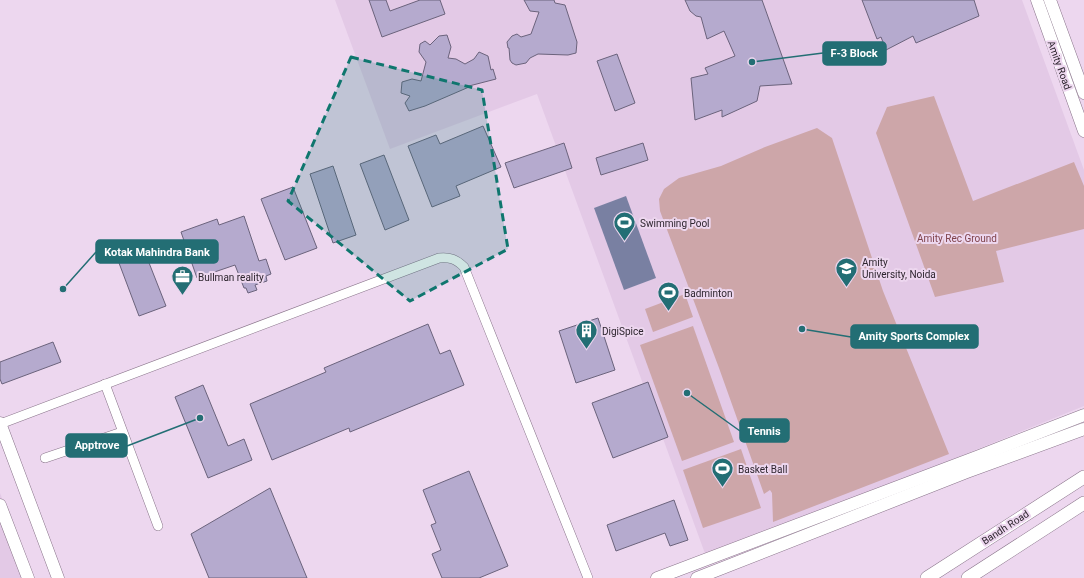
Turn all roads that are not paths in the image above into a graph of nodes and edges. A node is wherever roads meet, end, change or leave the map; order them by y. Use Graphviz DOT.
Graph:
graph roads {
  1 [pos="1037,0"];
  2 [pos="1050,0"];
  3 [pos="1084,93"];
  4 [pos="1084,131"];
  5 [pos="105,384"];
  6 [pos="1084,415"];
  7 [pos="0,423"];
  8 [pos="1084,429"];
  9 [pos="122,432"];
  10 [pos="45,458"];
  11 [pos="1084,477"];
  12 [pos="1084,503"];
  13 [pos="0,505"];
  14 [pos="158,526"];
  15 [pos="28,578"];
  16 [pos="58,578"];
  17 [pos="588,578"];
  18 [pos="657,578"];
  19 [pos="697,578"];
  20 [pos="927,578"];
  21 [pos="968,578"];
  1 -- 4 [label="street, Amity Road"];
  2 -- 3 [label="street, Amity Road"];
  5 -- 7 [label="street"];
  5 -- 9 [label="street"];
  5 -- 17 [label="street"];
  6 -- 18 [label="street"];
  7 -- 16 [label="street"];
  8 -- 19 [label="street"];
  9 -- 10 [label="street"];
  9 -- 14 [label="street"];
  11 -- 20 [label="main road, Bandh Road"];
  12 -- 21 [label="main road"];
  13 -- 15 [label="street"];
}
